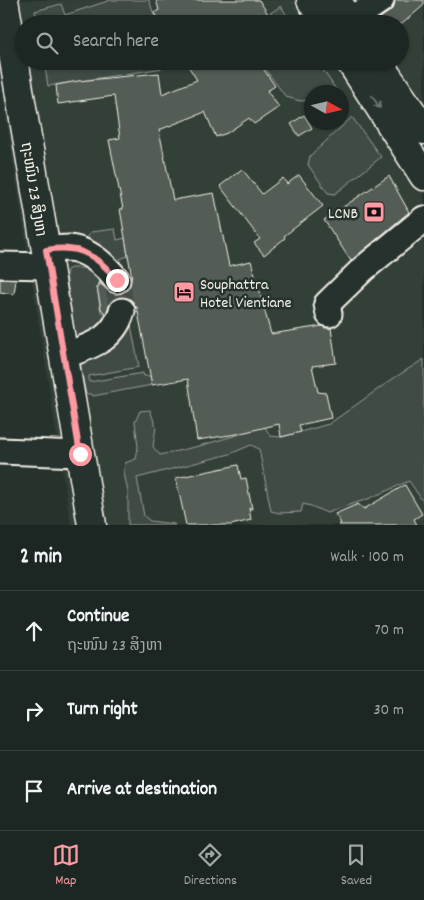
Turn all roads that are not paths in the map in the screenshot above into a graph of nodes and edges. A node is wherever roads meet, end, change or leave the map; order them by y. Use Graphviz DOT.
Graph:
graph roads {
  1 [pos="4,0"];
  2 [pos="311,0"];
  3 [pos="381,0"];
  4 [pos="337,15"];
  5 [pos="346,15"];
  6 [pos="15,66"];
  7 [pos="16,70"];
  8 [pos="356,70"];
  9 [pos="383,70"];
  10 [pos="424,130"];
  11 [pos="424,176"];
  12 [pos="424,218"];
  13 [pos="47,258"];
  14 [pos="0,265"];
  15 [pos="117,280"];
  16 [pos="122,310"];
  17 [pos="329,314"];
  18 [pos="63,356"];
  19 [pos="0,451"];
  20 [pos="80,454"];
  21 [pos="92,525"];
  1 -- 6 [label="main road, ຖະໜົນ 23 ສິງຫາ"];
  2 -- 4 [label="main road"];
  3 -- 5 [label="street"];
  7 -- 13 [label="main road, ຖະໜົນ 23 ສິງຫາ"];
  8 -- 11 [label="main road, one-way"];
  9 -- 10 [label="main road"];
  12 -- 17 [label="street"];
  13 -- 14 [label="street"];
  13 -- 15 [label="street"];
  13 -- 18 [label="main road, ຖະໜົນ 23 ສິງຫາ"];
  16 -- 18 [label="street"];
  18 -- 20 [label="main road, ຖະໜົນ 23 ສິງຫາ"];
  19 -- 20 [label="street"];
  20 -- 21 [label="main road, ຖະໜົນ 23 ສິງຫາ"];
}
